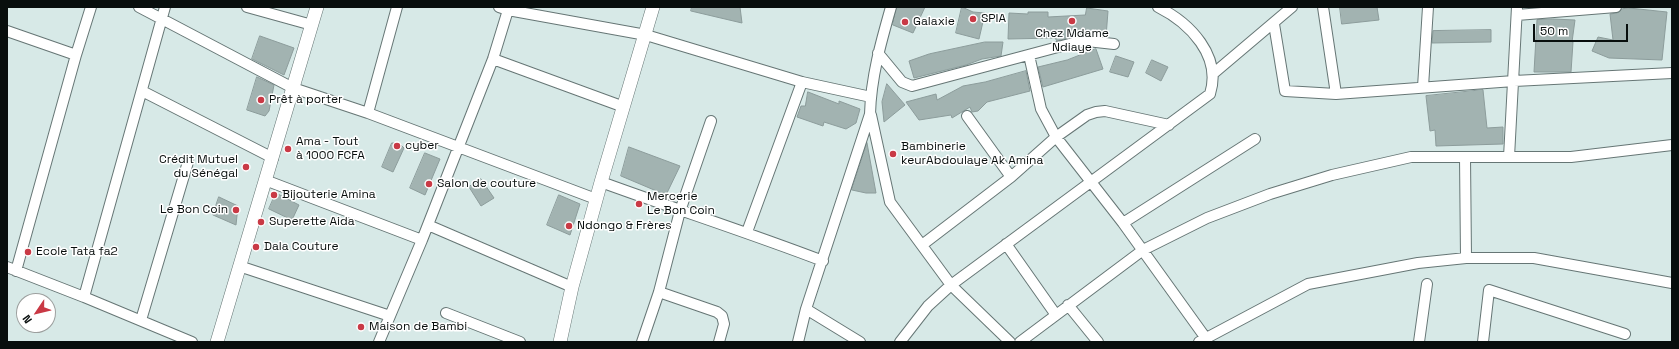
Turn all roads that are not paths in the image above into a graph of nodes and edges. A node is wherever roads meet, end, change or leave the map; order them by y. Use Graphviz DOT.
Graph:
graph roads {
  1 [pos="91,7"];
  2 [pos="139,7"];
  3 [pos="165,7"];
  4 [pos="247,7"];
  5 [pos="318,7"];
  6 [pos="397,7"];
  7 [pos="653,7"];
  8 [pos="891,7"];
  9 [pos="1158,7"];
  10 [pos="1292,7"];
  11 [pos="1323,7"];
  12 [pos="1428,7"];
  13 [pos="1616,7"];
  14 [pos="504,9"];
  15 [pos="1517,11"];
  16 [pos="162,20"];
  17 [pos="1274,24"];
  18 [pos="312,25"];
  19 [pos="7,31"];
  20 [pos="646,35"];
  21 [pos="1114,44"];
  22 [pos="878,53"];
  23 [pos="1029,54"];
  24 [pos="76,55"];
  25 [pos="493,60"];
  26 [pos="1214,73"];
  27 [pos="1672,73"];
  28 [pos="1514,81"];
  29 [pos="802,82"];
  30 [pos="1422,87"];
  31 [pos="293,88"];
  32 [pos="142,91"];
  33 [pos="1336,94"];
  34 [pos="871,97"];
  35 [pos="624,107"];
  36 [pos="368,113"];
  37 [pos="870,114"];
  38 [pos="967,116"];
  39 [pos="711,121"];
  40 [pos="1169,124"];
  41 [pos="1056,137"];
  42 [pos="1255,139"];
  43 [pos="1672,145"];
  44 [pos="458,146"];
  45 [pos="1465,157"];
  46 [pos="1509,157"];
  47 [pos="273,158"];
  48 [pos="188,162"];
  49 [pos="1010,177"];
  50 [pos="265,180"];
  51 [pos="601,182"];
  52 [pos="1091,182"];
  53 [pos="596,199"];
  54 [pos="680,211"];
  55 [pos="1124,223"];
  56 [pos="428,225"];
  57 [pos="747,232"];
  58 [pos="422,240"];
  59 [pos="1006,244"];
  60 [pos="922,245"];
  61 [pos="1143,250"];
  62 [pos="1466,258"];
  63 [pos="823,261"];
  64 [pos="240,266"];
  65 [pos="12,269"];
  66 [pos="1672,283"];
  67 [pos="1427,284"];
  68 [pos="951,285"];
  69 [pos="572,287"];
  70 [pos="659,292"];
  71 [pos="84,297"];
  72 [pos="1068,305"];
  73 [pos="806,309"];
  74 [pos="446,313"];
  75 [pos="1056,315"];
  76 [pos="390,316"];
  77 [pos="141,320"];
  78 [pos="1624,334"];
  79 [pos="1202,340"];
  80 [pos="192,342"];
  81 [pos="217,342"];
  82 [pos="379,342"];
  83 [pos="520,342"];
  84 [pos="560,342"];
  85 [pos="642,342"];
  86 [pos="719,342"];
  87 [pos="798,342"];
  88 [pos="860,342"];
  89 [pos="900,342"];
  90 [pos="1010,342"];
  91 [pos="1020,342"];
  92 [pos="1098,342"];
  93 [pos="1419,342"];
  94 [pos="1484,342"];
  1 -- 24 [label="street"];
  2 -- 16 [label="street"];
  3 -- 16 [label="street"];
  4 -- 18 [label="street"];
  5 -- 18 [label="street"];
  6 -- 36 [label="street"];
  7 -- 20 [label="street"];
  8 -- 22 [label="street"];
  9 -- 26 [label="street"];
  10 -- 17 [label="street"];
  11 -- 33 [label="street"];
  12 -- 30 [label="street"];
  13 -- 15 [label="street"];
  14 -- 20 [label="street"];
  14 -- 25 [label="street"];
  15 -- 28 [label="street"];
  16 -- 31 [label="street"];
  16 -- 32 [label="street"];
  17 -- 26 [label="street"];
  17 -- 33 [label="street"];
  18 -- 31 [label="street"];
  19 -- 24 [label="street"];
  20 -- 29 [label="street"];
  20 -- 35 [label="street"];
  21 -- 23 [label="street"];
  22 -- 23 [label="street"];
  22 -- 34 [label="street"];
  23 -- 41 [label="street"];
  24 -- 65 [label="street"];
  25 -- 35 [label="street"];
  25 -- 44 [label="street"];
  26 -- 40 [label="street"];
  27 -- 28 [label="street"];
  28 -- 30 [label="street"];
  28 -- 46 [label="street"];
  29 -- 34 [label="street"];
  29 -- 57 [label="street"];
  30 -- 33 [label="street"];
  31 -- 36 [label="street"];
  31 -- 47 [label="street"];
  32 -- 47 [label="street"];
  32 -- 71 [label="street"];
  34 -- 37 [label="street"];
  35 -- 51 [label="street"];
  36 -- 44 [label="street"];
  37 -- 60 [label="street"];
  37 -- 63 [label="street"];
  38 -- 49 [label="street"];
  39 -- 54 [label="street"];
  40 -- 41 [label="street"];
  40 -- 52 [label="street"];
  41 -- 49 [label="street"];
  41 -- 52 [label="street"];
  42 -- 55 [label="street"];
  43 -- 46 [label="street"];
  44 -- 53 [label="street"];
  44 -- 56 [label="street"];
  45 -- 46 [label="street"];
  45 -- 61 [label="street"];
  45 -- 62 [label="street"];
  47 -- 50 [label="street"];
  48 -- 77 [label="street"];
  49 -- 60 [label="street"];
  50 -- 58 [label="street"];
  50 -- 64 [label="street"];
  51 -- 53 [label="street"];
  51 -- 54 [label="street"];
  52 -- 55 [label="street"];
  52 -- 59 [label="street"];
  53 -- 69 [label="street"];
  54 -- 57 [label="street"];
  54 -- 70 [label="street"];
  55 -- 61 [label="street"];
  56 -- 58 [label="street"];
  56 -- 69 [label="street"];
  57 -- 63 [label="street"];
  58 -- 76 [label="street"];
  59 -- 68 [label="street"];
  59 -- 75 [label="street"];
  60 -- 68 [label="street"];
  61 -- 72 [label="street"];
  61 -- 79 [label="street"];
  62 -- 66 [label="street"];
  62 -- 79 [label="street"];
  63 -- 73 [label="street"];
  64 -- 76 [label="street"];
  64 -- 81 [label="street"];
  65 -- 71 [label="street"];
  67 -- 93 [label="street"];
  68 -- 89 [label="street"];
  68 -- 90 [label="street"];
  69 -- 84 [label="street"];
  70 -- 85 [label="street"];
  70 -- 86 [label="street"];
  71 -- 77 [label="street"];
  72 -- 75 [label="street"];
  72 -- 92 [label="street"];
  73 -- 87 [label="street"];
  73 -- 88 [label="street"];
  74 -- 83 [label="street"];
  75 -- 91 [label="street"];
  76 -- 82 [label="street"];
  77 -- 80 [label="street"];
  78 -- 94 [label="street"];
}
